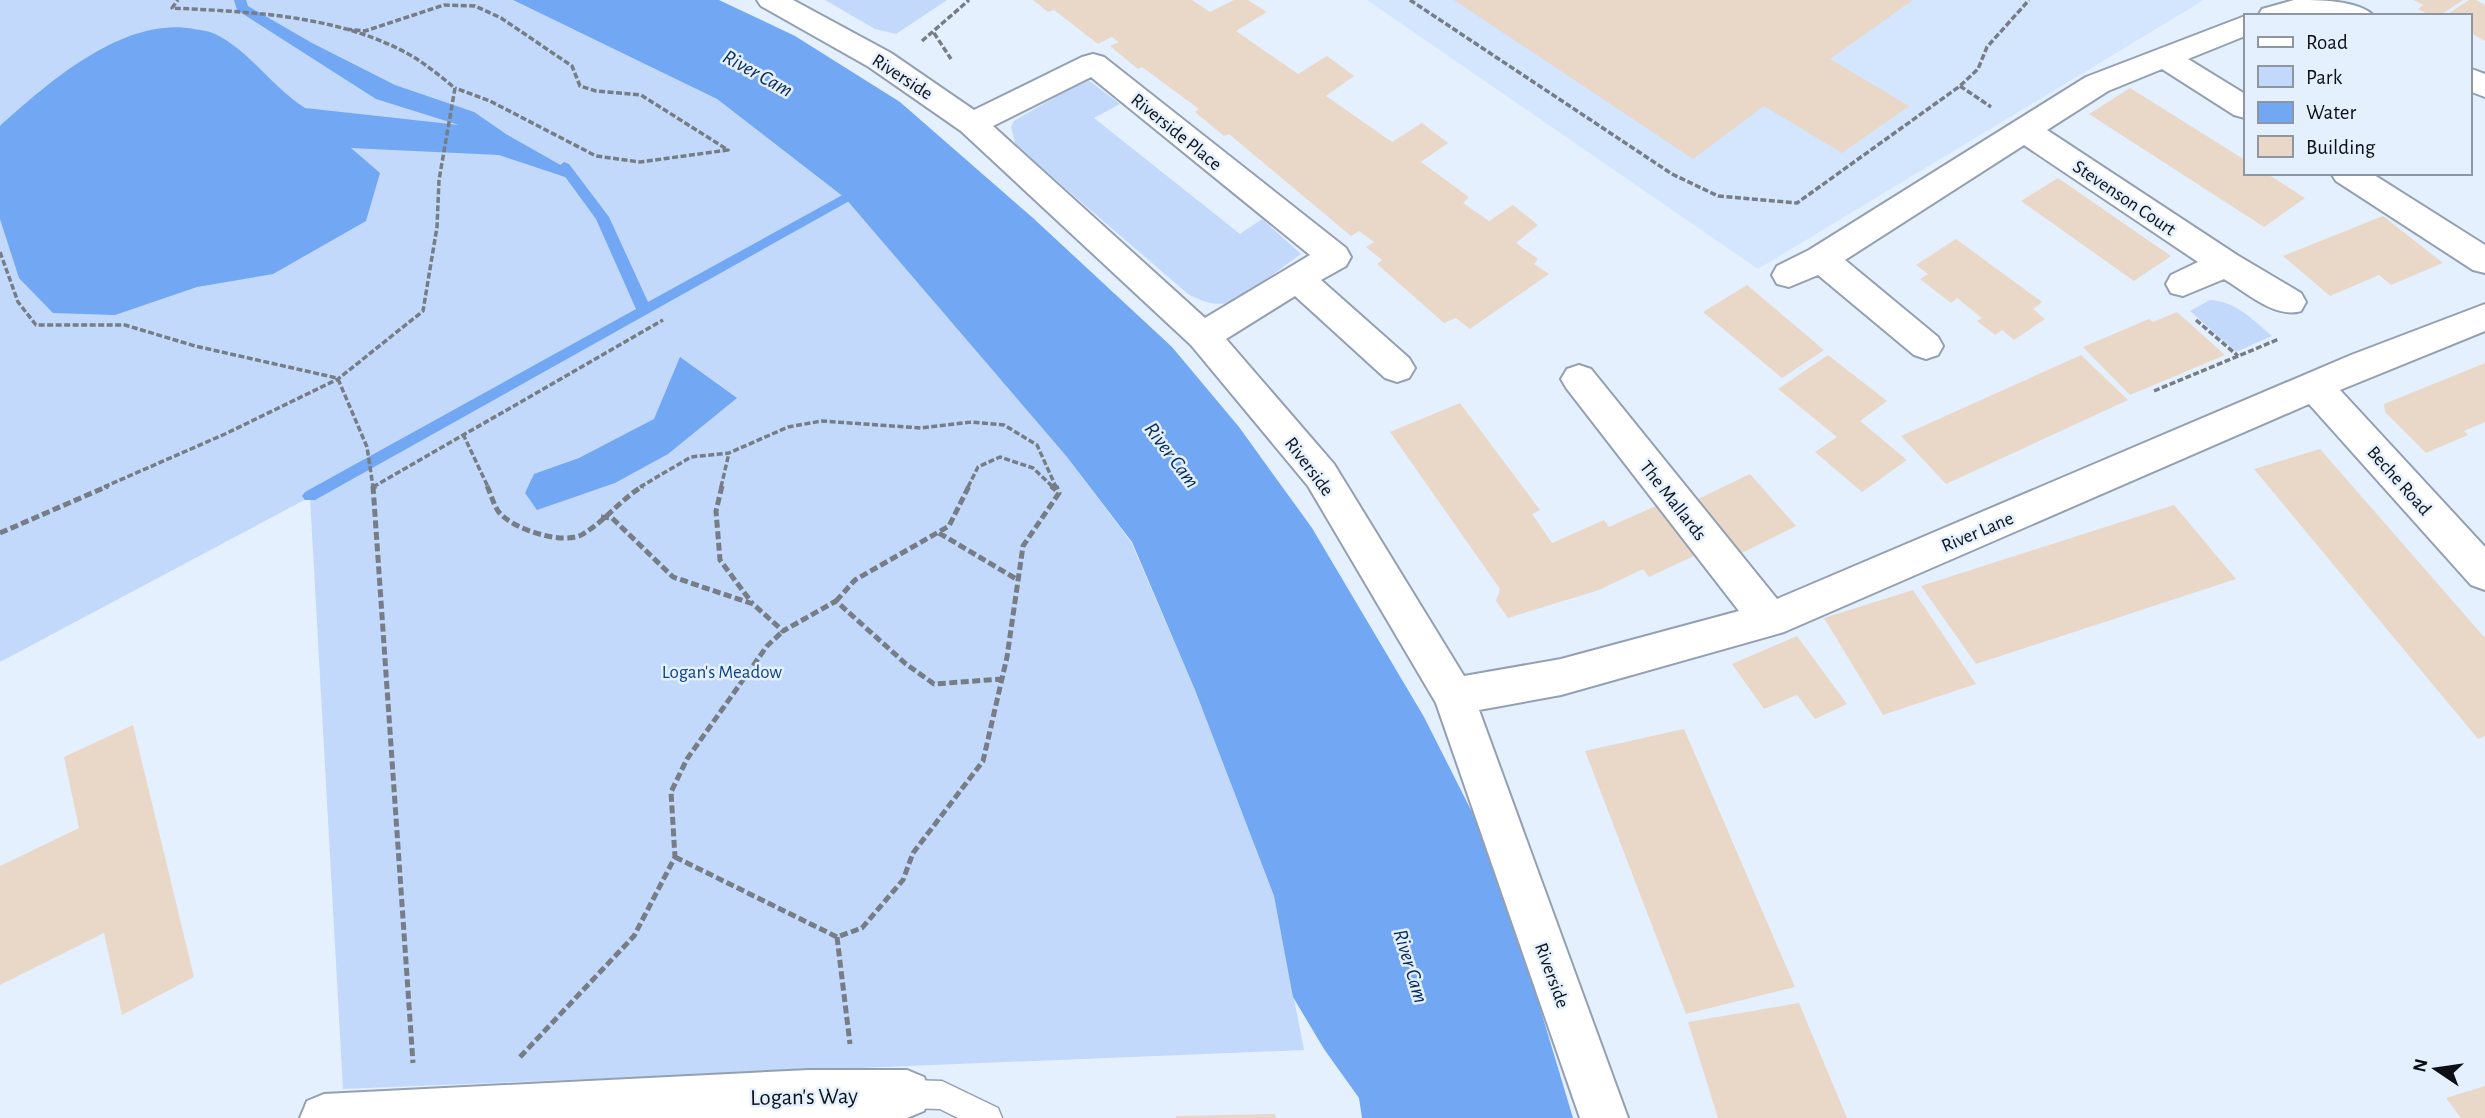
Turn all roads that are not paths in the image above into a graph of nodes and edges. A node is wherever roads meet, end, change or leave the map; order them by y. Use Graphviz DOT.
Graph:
graph roads {
  1 [pos="771,0"];
  2 [pos="2278,14"];
  3 [pos="2354,14"];
  4 [pos="2244,25"];
  5 [pos="2163,56"];
  6 [pos="2244,107"];
  7 [pos="972,124"];
  8 [pos="2025,130"];
  9 [pos="2350,175"];
  10 [pos="1821,259"];
  11 [pos="2485,261"];
  12 [pos="2225,264"];
  13 [pos="1789,275"];
  14 [pos="1297,278"];
  15 [pos="2183,284"];
  16 [pos="2288,302"];
  17 [pos="2485,317"];
  18 [pos="1203,336"];
  19 [pos="1926,346"];
  20 [pos="1397,368"];
  21 [pos="1579,379"];
  22 [pos="2315,387"];
  23 [pos="2485,573"];
  24 [pos="1770,620"];
  25 [pos="1454,696"];
  26 [pos="907,1094"];
  27 [pos="324,1118"];
  28 [pos="988,1118"];
  29 [pos="1604,1118"];
  1 -- 7 [label="street, Riverside"];
  2 -- 3 [label="street"];
  4 -- 5 [label="street"];
  5 -- 6 [label="street"];
  5 -- 8 [label="street"];
  7 -- 14 [label="street, Riverside Place"];
  7 -- 18 [label="street, Riverside"];
  8 -- 10 [label="street"];
  8 -- 12 [label="street, Stevenson Court"];
  9 -- 11 [label="street"];
  10 -- 13 [label="street"];
  10 -- 19 [label="street"];
  12 -- 15 [label="street"];
  12 -- 16 [label="street, Stevenson Court"];
  14 -- 18 [label="street, Riverside Place"];
  14 -- 20 [label="street"];
  17 -- 22 [label="street, River Lane"];
  18 -- 25 [label="street, Riverside"];
  21 -- 24 [label="street, The Mallards"];
  22 -- 23 [label="street, Beche Road"];
  22 -- 24 [label="street, River Lane"];
  24 -- 25 [label="street, River Lane"];
  25 -- 29 [label="street, Riverside"];
  26 -- 27 [label="street, Logan's Way"];
  26 -- 28 [label="lane"];
}
